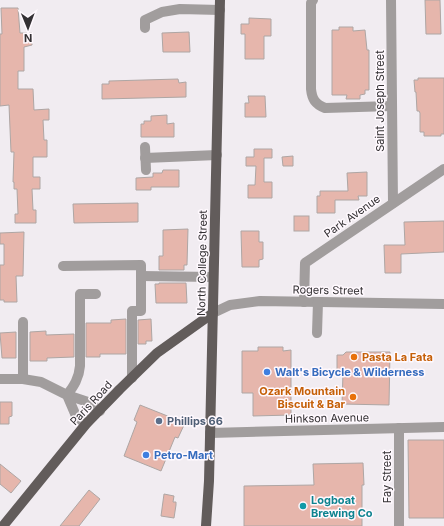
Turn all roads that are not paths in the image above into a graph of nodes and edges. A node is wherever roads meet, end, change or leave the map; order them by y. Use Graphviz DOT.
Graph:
graph roads {
  1 [pos="313,0"];
  2 [pos="391,0"];
  3 [pos="220,5"];
  4 [pos="145,28"];
  5 [pos="392,106"];
  6 [pos="145,147"];
  7 [pos="217,155"];
  8 [pos="145,158"];
  9 [pos="444,169"];
  10 [pos="146,170"];
  11 [pos="393,203"];
  12 [pos="63,266"];
  13 [pos="141,276"];
  14 [pos="213,277"];
  15 [pos="96,294"];
  16 [pos="304,302"];
  17 [pos="318,302"];
  18 [pos="444,304"];
  19 [pos="212,313"];
  20 [pos="23,322"];
  21 [pos="317,332"];
  22 [pos="132,378"];
  23 [pos="0,379"];
  24 [pos="23,380"];
  25 [pos="67,395"];
  26 [pos="100,411"];
  27 [pos="86,424"];
  28 [pos="444,427"];
  29 [pos="399,428"];
  30 [pos="210,433"];
  31 [pos="3,526"];
  32 [pos="206,526"];
  33 [pos="399,526"];
  1 -- 5 [label="street"];
  2 -- 5 [label="street, Saint Joseph Street"];
  3 -- 4 [label="street"];
  3 -- 7 [label="main road, North College Street"];
  5 -- 11 [label="street, Saint Joseph Street"];
  6 -- 8 [label="street"];
  7 -- 8 [label="street"];
  7 -- 14 [label="main road, North College Street"];
  8 -- 10 [label="street"];
  9 -- 11 [label="street, Park Avenue"];
  11 -- 16 [label="street, Park Avenue"];
  12 -- 13 [label="street"];
  13 -- 14 [label="street"];
  13 -- 22 [label="street"];
  14 -- 19 [label="main road, North College Street"];
  15 -- 25 [label="street"];
  16 -- 17 [label="street, Rogers Street"];
  16 -- 19 [label="street, Rogers Street"];
  17 -- 18 [label="street, Rogers Street"];
  17 -- 21 [label="street"];
  19 -- 22 [label="main road, Paris Road"];
  19 -- 30 [label="main road, North College Street"];
  20 -- 24 [label="street"];
  22 -- 26 [label="main road, Paris Road"];
  23 -- 24 [label="street"];
  24 -- 25 [label="street"];
  25 -- 26 [label="street"];
  25 -- 27 [label="street"];
  26 -- 27 [label="main road, Paris Road"];
  27 -- 31 [label="main road, Paris Road"];
  28 -- 29 [label="street, Hinkson Avenue"];
  29 -- 30 [label="street, Hinkson Avenue"];
  29 -- 33 [label="street, Fay Street"];
  30 -- 32 [label="main road, North College Street"];
}
